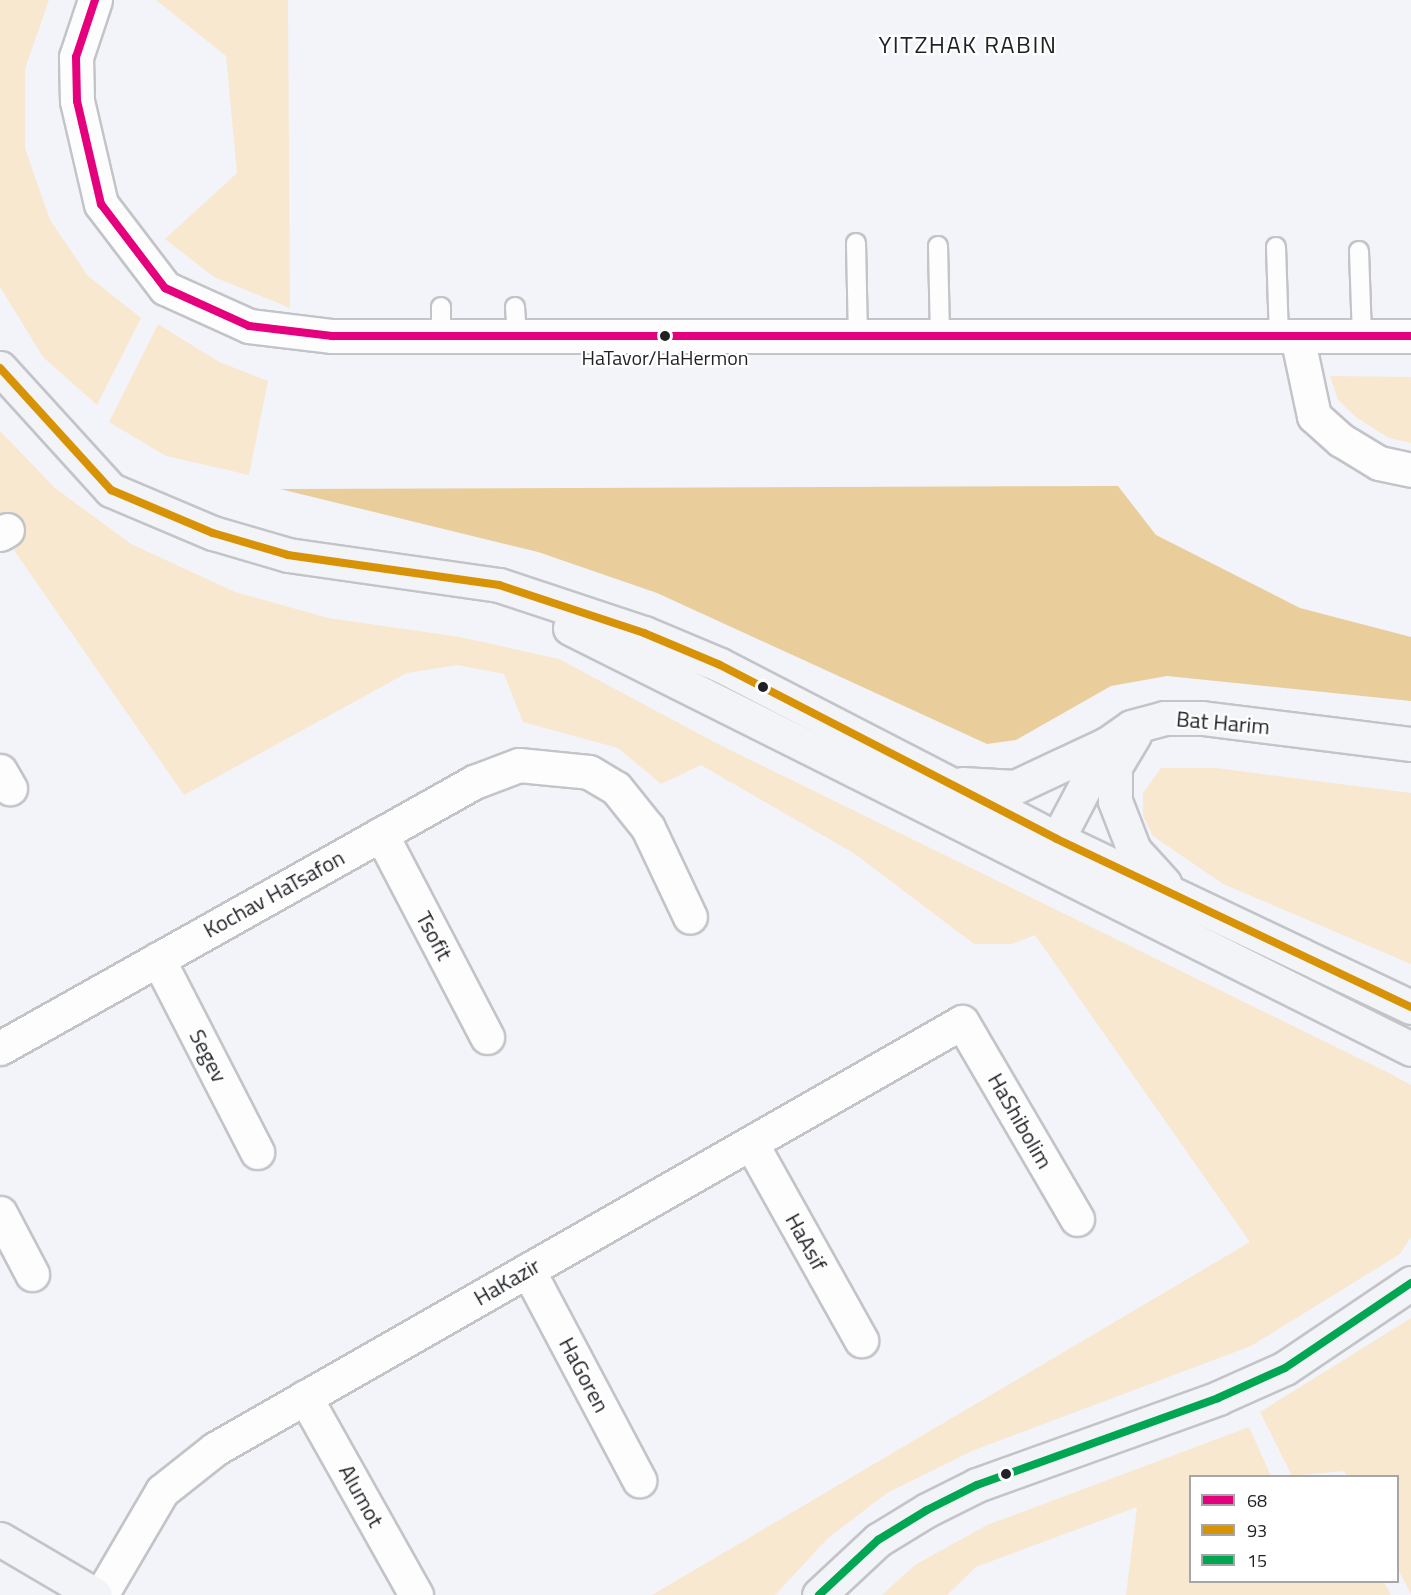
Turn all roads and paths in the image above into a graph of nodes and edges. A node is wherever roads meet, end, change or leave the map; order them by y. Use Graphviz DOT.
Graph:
graph roads {
  1 [pos="95,0"];
  2 [pos="856,243"];
  3 [pos="938,246"];
  4 [pos="1276,247"];
  5 [pos="1359,251"];
  6 [pos="858,335"];
  7 [pos="940,335"];
  8 [pos="1288,336"];
  9 [pos="1362,336"];
  10 [pos="1411,336"];
  11 [pos="0,368"];
  12 [pos="1411,470"];
  13 [pos="499,585"];
  14 [pos="1149,722"];
  15 [pos="1107,744"];
  16 [pos="1411,744"];
  17 [pos="943,780"];
  18 [pos="381,834"];
  19 [pos="1051,853"];
  20 [pos="1184,900"];
  21 [pos="690,918"];
  22 [pos="158,959"];
  23 [pos="1411,1007"];
  24 [pos="962,1022"];
  25 [pos="488,1037"];
  26 [pos="0,1048"];
  27 [pos="1406,1048"];
  28 [pos="751,1143"];
  29 [pos="257,1152"];
  30 [pos="0,1213"];
  31 [pos="1077,1219"];
  32 [pos="528,1270"];
  33 [pos="32,1274"];
  34 [pos="1411,1283"];
  35 [pos="861,1340"];
  36 [pos="305,1397"];
  37 [pos="639,1480"];
  38 [pos="0,1539"];
  39 [pos="95,1595"];
  40 [pos="101,1595"];
  41 [pos="417,1595"];
  42 [pos="819,1595"];
  1 -- 6 [label="street"];
  2 -- 6 [label="lane"];
  3 -- 7 [label="lane"];
  4 -- 8 [label="lane"];
  5 -- 9 [label="lane"];
  6 -- 7 [label="street"];
  7 -- 8 [label="street"];
  8 -- 9 [label="street"];
  8 -- 12 [label="street"];
  9 -- 10 [label="street"];
  11 -- 13 [label="main road"];
  13 -- 17 [label="main road"];
  13 -- 19 [label="main road"];
  14 -- 15 [label="main road, Bat Harim"];
  14 -- 16 [label="main road, Bat Harim"];
  14 -- 20 [label="main road"];
  15 -- 17 [label="main road, Bat Harim"];
  15 -- 19 [label="main road"];
  17 -- 19 [label="main road"];
  18 -- 21 [label="street, Kochav HaTsafon"];
  18 -- 22 [label="street, Kochav HaTsafon"];
  18 -- 25 [label="street, Tsofit"];
  19 -- 20 [label="main road"];
  19 -- 27 [label="main road"];
  20 -- 23 [label="main road"];
  22 -- 26 [label="street, Kochav HaTsafon"];
  22 -- 29 [label="street, Segev"];
  24 -- 28 [label="street, HaKazir"];
  24 -- 31 [label="street, HaShibolim"];
  28 -- 32 [label="street, HaKazir"];
  28 -- 35 [label="street, HaAsif"];
  30 -- 33 [label="street"];
  32 -- 36 [label="street, HaKazir"];
  32 -- 37 [label="street, HaGoren"];
  34 -- 42 [label="main road"];
  36 -- 40 [label="street, HaKazir"];
  36 -- 41 [label="street, Alumot"];
  38 -- 39 [label="main road"];
}
